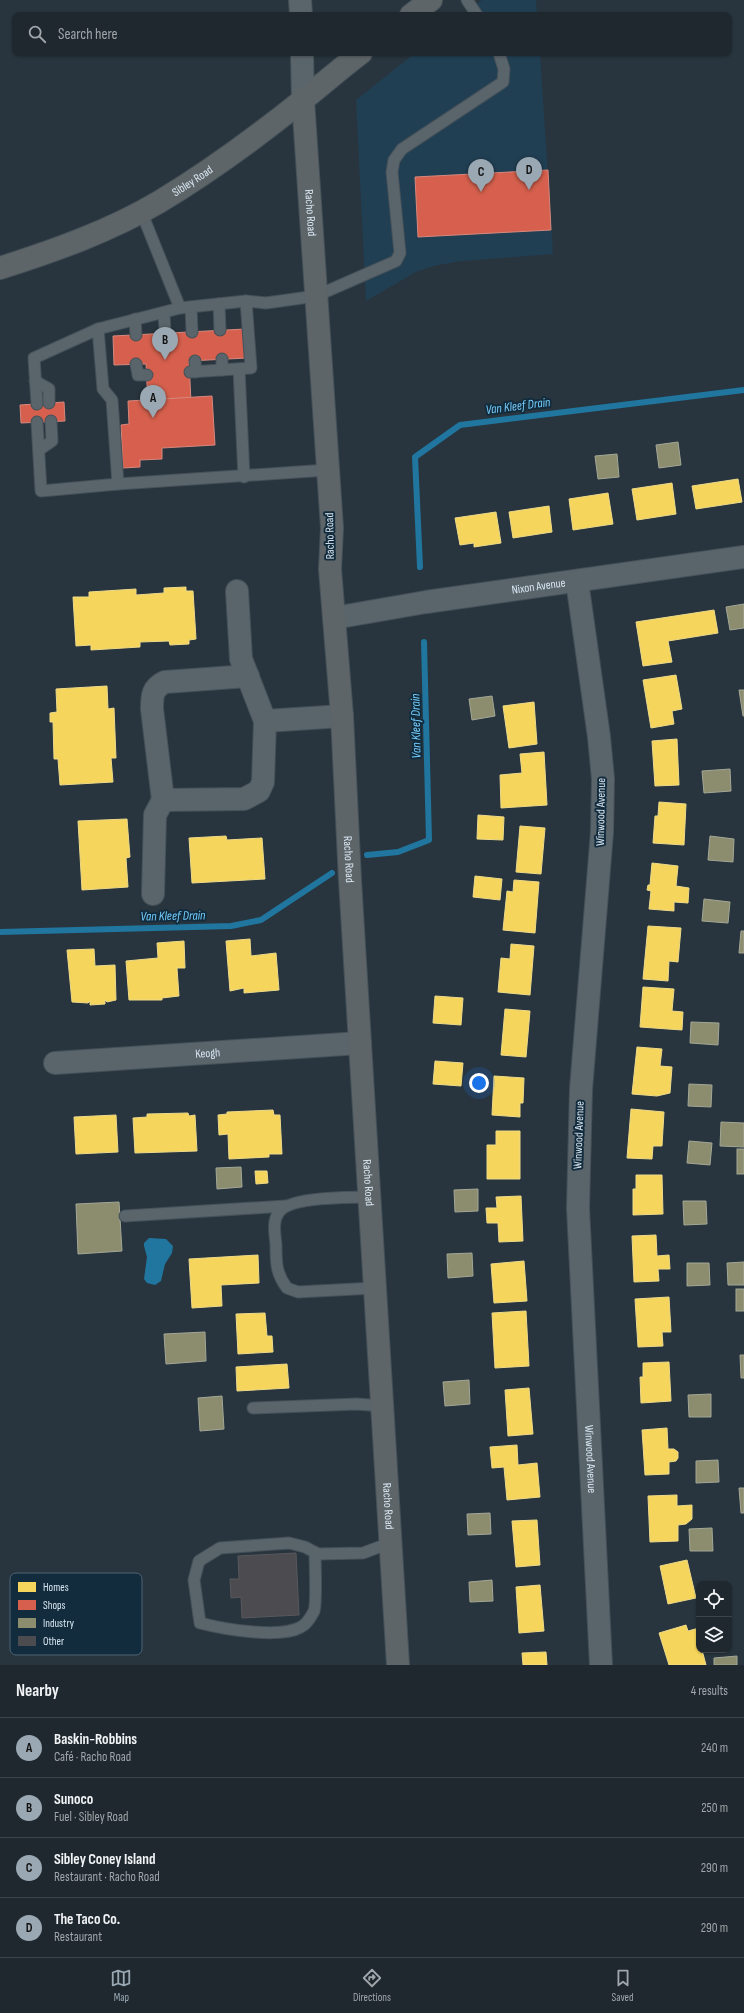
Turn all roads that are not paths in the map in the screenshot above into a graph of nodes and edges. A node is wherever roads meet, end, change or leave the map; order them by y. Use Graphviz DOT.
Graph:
graph roads {
  1 [pos="300,0"];
  2 [pos="431,0"];
  3 [pos="467,0"];
  4 [pos="301,12"];
  5 [pos="415,12"];
  6 [pos="475,12"];
  7 [pos="302,56"];
  8 [pos="356,56"];
  9 [pos="500,56"];
  10 [pos="303,100"];
  11 [pos="141,211"];
  12 [pos="0,268"];
  13 [pos="316,296"];
  14 [pos="246,302"];
  15 [pos="219,304"];
  16 [pos="185,307"];
  17 [pos="164,313"];
  18 [pos="135,319"];
  19 [pos="98,329"];
  20 [pos="220,330"];
  21 [pos="192,332"];
  22 [pos="165,333"];
  23 [pos="136,335"];
  24 [pos="136,364"];
  25 [pos="193,368"];
  26 [pos="239,369"];
  27 [pos="147,375"];
  28 [pos="35,381"];
  29 [pos="49,403"];
  30 [pos="36,404"];
  31 [pos="51,421"];
  32 [pos="37,422"];
  33 [pos="39,450"];
  34 [pos="327,470"];
  35 [pos="244,477"];
  36 [pos="118,484"];
  37 [pos="744,557"];
  38 [pos="577,581"];
  39 [pos="237,591"];
  40 [pos="334,618"];
  41 [pos="248,676"];
  42 [pos="342,716"];
  43 [pos="265,721"];
  44 [pos="163,800"];
  45 [pos="153,894"];
  46 [pos="360,1044"];
  47 [pos="55,1063"];
  48 [pos="369,1196"];
  49 [pos="286,1206"];
  50 [pos="125,1216"];
  51 [pos="374,1288"];
  52 [pos="382,1406"];
  53 [pos="253,1408"];
  54 [pos="390,1543"];
  55 [pos="315,1552"];
  56 [pos="398,1665"];
  57 [pos="601,1665"];
  1 -- 4 [label="street"];
  2 -- 5 [label="street"];
  3 -- 6 [label="lane"];
  7 -- 10 [label="street, Racho Road"];
  8 -- 10 [label="street, Sibley Road"];
  9 -- 13 [label="lane"];
  10 -- 11 [label="street, Sibley Road"];
  10 -- 13 [label="street, Racho Road"];
  11 -- 12 [label="street, Sibley Road"];
  11 -- 16 [label="lane"];
  13 -- 14 [label="lane"];
  13 -- 34 [label="street, Racho Road"];
  14 -- 15 [label="lane"];
  14 -- 26 [label="lane"];
  15 -- 16 [label="lane"];
  15 -- 20 [label="lane"];
  16 -- 17 [label="lane"];
  16 -- 21 [label="lane"];
  17 -- 18 [label="lane"];
  17 -- 22 [label="lane"];
  18 -- 19 [label="lane"];
  18 -- 23 [label="lane"];
  19 -- 28 [label="lane"];
  19 -- 36 [label="lane"];
  24 -- 27 [label="lane"];
  25 -- 26 [label="lane"];
  26 -- 35 [label="lane"];
  28 -- 29 [label="lane"];
  28 -- 30 [label="lane"];
  31 -- 33 [label="lane"];
  32 -- 33 [label="lane"];
  33 -- 36 [label="lane"];
  34 -- 35 [label="lane"];
  34 -- 40 [label="street, Racho Road"];
  35 -- 36 [label="lane"];
  37 -- 38 [label="street, Nixon Avenue"];
  38 -- 40 [label="street, Nixon Avenue"];
  38 -- 57 [label="street, Winwood Avenue"];
  39 -- 41 [label="street"];
  40 -- 42 [label="street, Racho Road"];
  41 -- 43 [label="street"];
  41 -- 44 [label="street"];
  42 -- 43 [label="street"];
  42 -- 46 [label="street, Racho Road"];
  43 -- 44 [label="street"];
  44 -- 45 [label="street"];
  46 -- 47 [label="street, Keogh"];
  46 -- 48 [label="street, Racho Road"];
  48 -- 49 [label="lane"];
  48 -- 51 [label="street, Racho Road"];
  49 -- 50 [label="lane"];
  49 -- 51 [label="lane"];
  51 -- 52 [label="street, Racho Road"];
  52 -- 53 [label="lane"];
  52 -- 54 [label="street, Racho Road"];
  54 -- 55 [label="lane"];
  54 -- 56 [label="street, Racho Road"];
  55 -- 55 [label="lane"];
}
